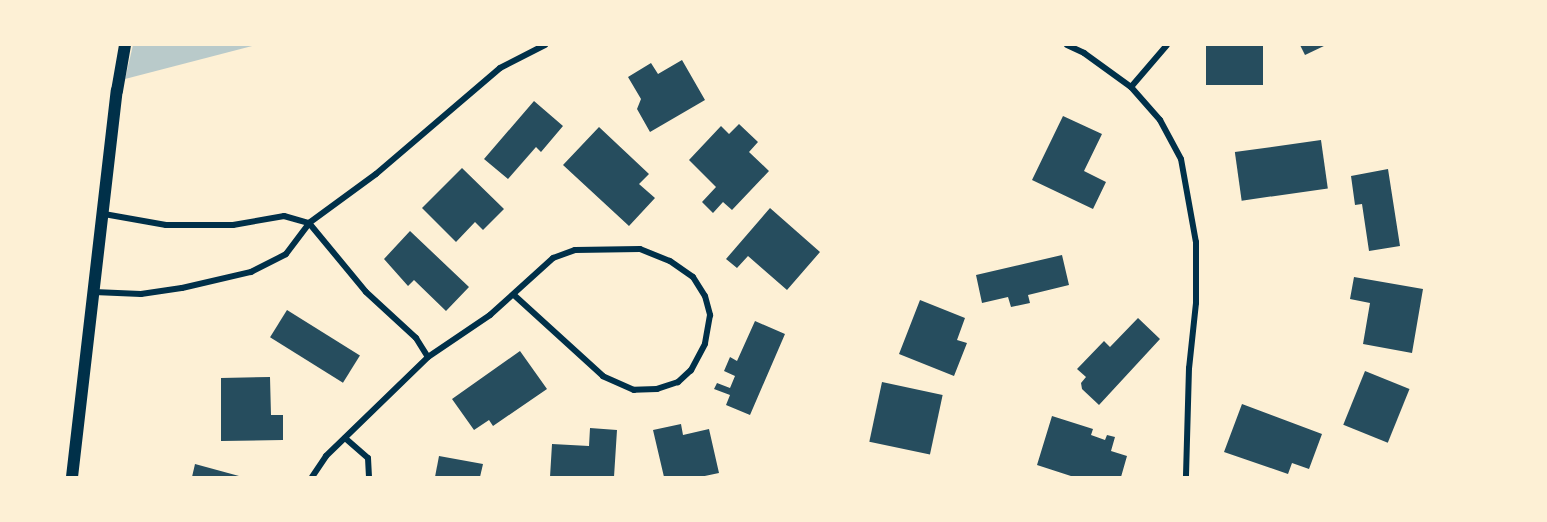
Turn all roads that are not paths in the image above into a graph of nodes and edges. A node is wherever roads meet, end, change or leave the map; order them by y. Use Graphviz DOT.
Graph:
graph roads {
  1 [pos="125,45"];
  2 [pos="545,45"];
  3 [pos="1067,45"];
  4 [pos="1167,45"];
  5 [pos="1131,87"];
  6 [pos="105,214"];
  7 [pos="309,223"];
  8 [pos="94,292"];
  9 [pos="514,295"];
  10 [pos="428,357"];
  11 [pos="345,438"];
  12 [pos="72,477"];
  13 [pos="312,477"];
  14 [pos="369,477"];
  15 [pos="1186,477"];
  1 -- 6 [label="main road"];
  2 -- 7 [label="street"];
  3 -- 5 [label="street"];
  4 -- 5 [label="street"];
  5 -- 15 [label="street"];
  6 -- 7 [label="street"];
  6 -- 8 [label="main road"];
  7 -- 8 [label="street"];
  7 -- 10 [label="street"];
  8 -- 12 [label="main road"];
  9 -- 9 [label="street"];
  9 -- 10 [label="street"];
  10 -- 11 [label="street"];
  11 -- 13 [label="street"];
  11 -- 14 [label="street"];
}
